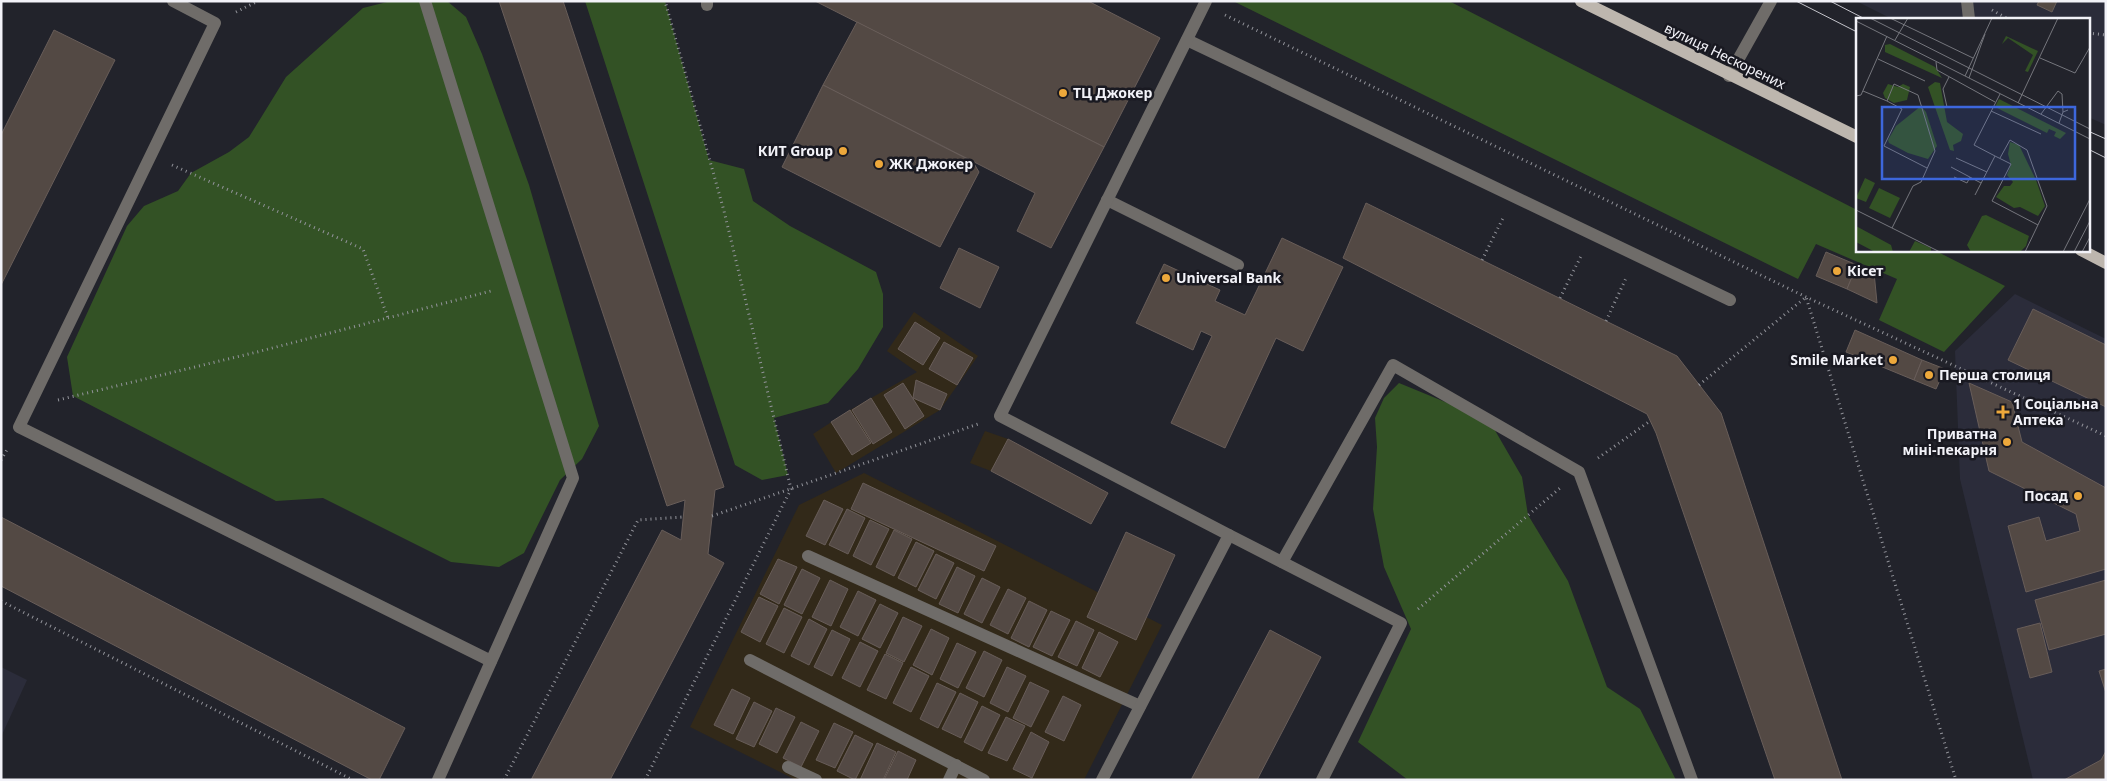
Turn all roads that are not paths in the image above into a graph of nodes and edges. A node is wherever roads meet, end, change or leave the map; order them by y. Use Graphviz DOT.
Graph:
graph roads {
  1 [pos="173,1"];
  2 [pos="425,1"];
  3 [pos="1581,1"];
  4 [pos="1771,1"];
  5 [pos="1967,1"];
  6 [pos="1205,3"];
  7 [pos="1969,18"];
  8 [pos="1187,40"];
  9 [pos="1730,76"];
  10 [pos="1856,138"];
  11 [pos="1107,200"];
  12 [pos="2083,251"];
  13 [pos="2106,263"];
  14 [pos="1238,265"];
  15 [pos="1730,300"];
  16 [pos="1229,535"];
  17 [pos="808,556"];
  18 [pos="1282,562"];
  19 [pos="750,660"];
  20 [pos="491,662"];
  21 [pos="1140,706"];
  22 [pos="956,765"];
  23 [pos="788,766"];
  24 [pos="438,780"];
  25 [pos="816,780"];
  26 [pos="949,780"];
  27 [pos="984,780"];
  28 [pos="1102,780"];
  29 [pos="1322,780"];
  30 [pos="1692,780"];
  1 -- 20 [label="lane"];
  2 -- 20 [label="lane"];
  3 -- 9 [label="main road, вулиця Нескорених"];
  4 -- 9 [label="lane"];
  5 -- 7 [label="lane"];
  6 -- 8 [label="lane"];
  8 -- 11 [label="lane"];
  8 -- 15 [label="lane"];
  9 -- 10 [label="main road, вулиця Нескорених"];
  11 -- 14 [label="lane"];
  11 -- 16 [label="lane"];
  12 -- 13 [label="main road"];
  16 -- 18 [label="lane"];
  16 -- 21 [label="lane"];
  17 -- 21 [label="lane"];
  18 -- 29 [label="lane"];
  18 -- 30 [label="lane"];
  19 -- 22 [label="lane"];
  20 -- 24 [label="lane"];
  21 -- 28 [label="lane"];
  22 -- 26 [label="lane"];
  22 -- 27 [label="lane"];
  23 -- 25 [label="lane"];
}
